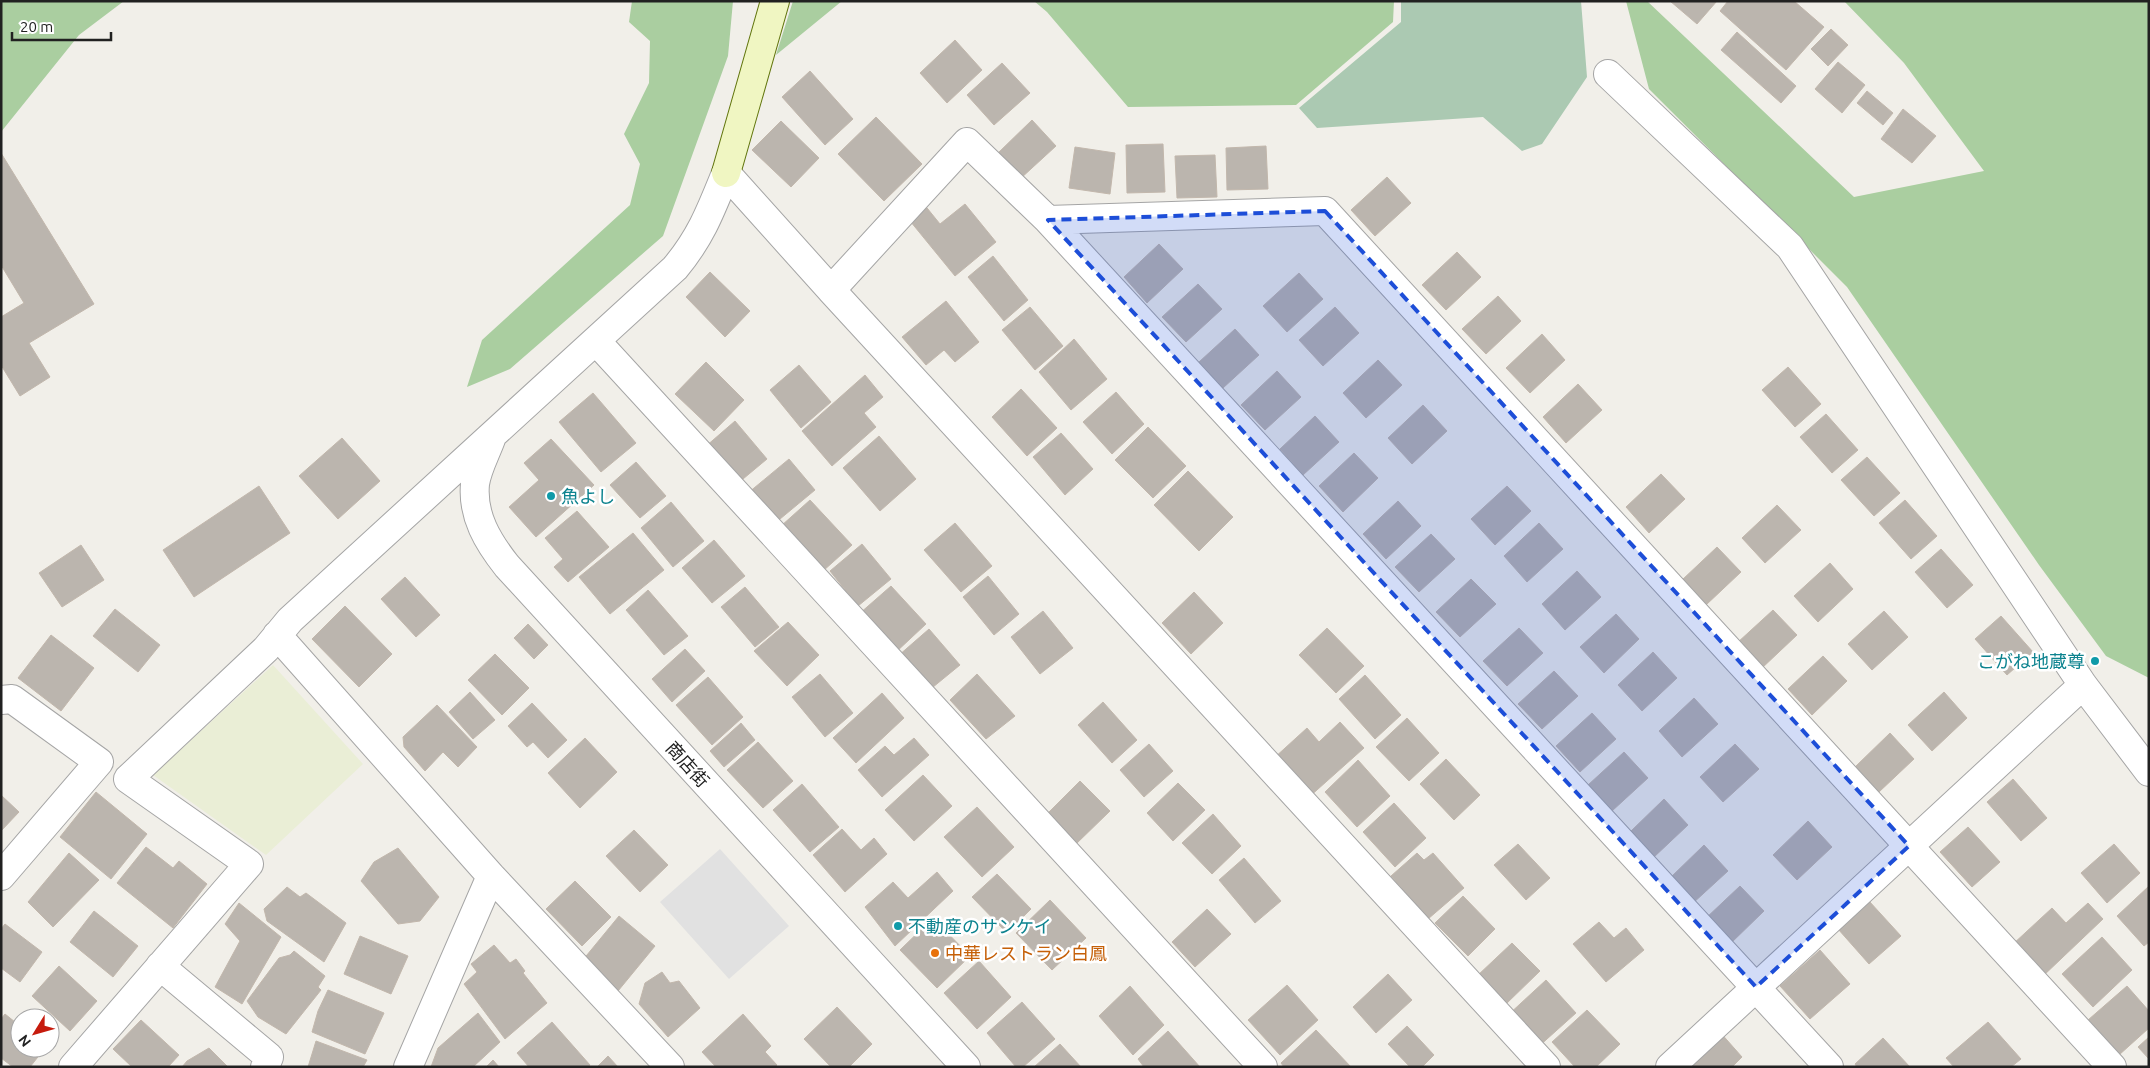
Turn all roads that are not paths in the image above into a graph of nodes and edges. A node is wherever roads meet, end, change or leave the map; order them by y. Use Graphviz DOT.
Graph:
graph roads {
  1 [pos="775,1"];
  2 [pos="1608,74"];
  3 [pos="726,173"];
  4 [pos="1048,220"];
  5 [pos="831,290"];
  6 [pos="596,341"];
  7 [pos="492,436"];
  8 [pos="277,635"];
  9 [pos="2082,685"];
  10 [pos="1,700"];
  11 [pos="99,762"];
  12 [pos="2149,772"];
  13 [pos="128,778"];
  14 [pos="1909,846"];
  15 [pos="1,876"];
  16 [pos="491,876"];
  17 [pos="160,966"];
  18 [pos="1756,987"];
  19 [pos="73,1067"];
  20 [pos="264,1067"];
  21 [pos="408,1067"];
  22 [pos="670,1067"];
  23 [pos="966,1067"];
  24 [pos="1263,1067"];
  25 [pos="1546,1067"];
  26 [pos="1670,1067"];
  27 [pos="1829,1067"];
  28 [pos="2112,1067"];
  1 -- 3 [label="street"];
  2 -- 9 [label="street"];
  3 -- 5 [label="street"];
  3 -- 6 [label="street"];
  4 -- 5 [label="street"];
  4 -- 14 [label="street"];
  4 -- 18 [label="street"];
  5 -- 25 [label="street"];
  6 -- 7 [label="street"];
  6 -- 24 [label="street"];
  7 -- 8 [label="street"];
  7 -- 23 [label="street, 商店街"];
  8 -- 13 [label="street"];
  8 -- 16 [label="street"];
  9 -- 12 [label="street"];
  9 -- 14 [label="street"];
  10 -- 11 [label="street"];
  11 -- 13 [label="street"];
  11 -- 15 [label="street"];
  13 -- 17 [label="street"];
  14 -- 18 [label="street"];
  14 -- 28 [label="street"];
  16 -- 21 [label="street"];
  16 -- 22 [label="street"];
  17 -- 19 [label="street"];
  17 -- 20 [label="street"];
  18 -- 26 [label="street"];
  18 -- 27 [label="street"];
}
